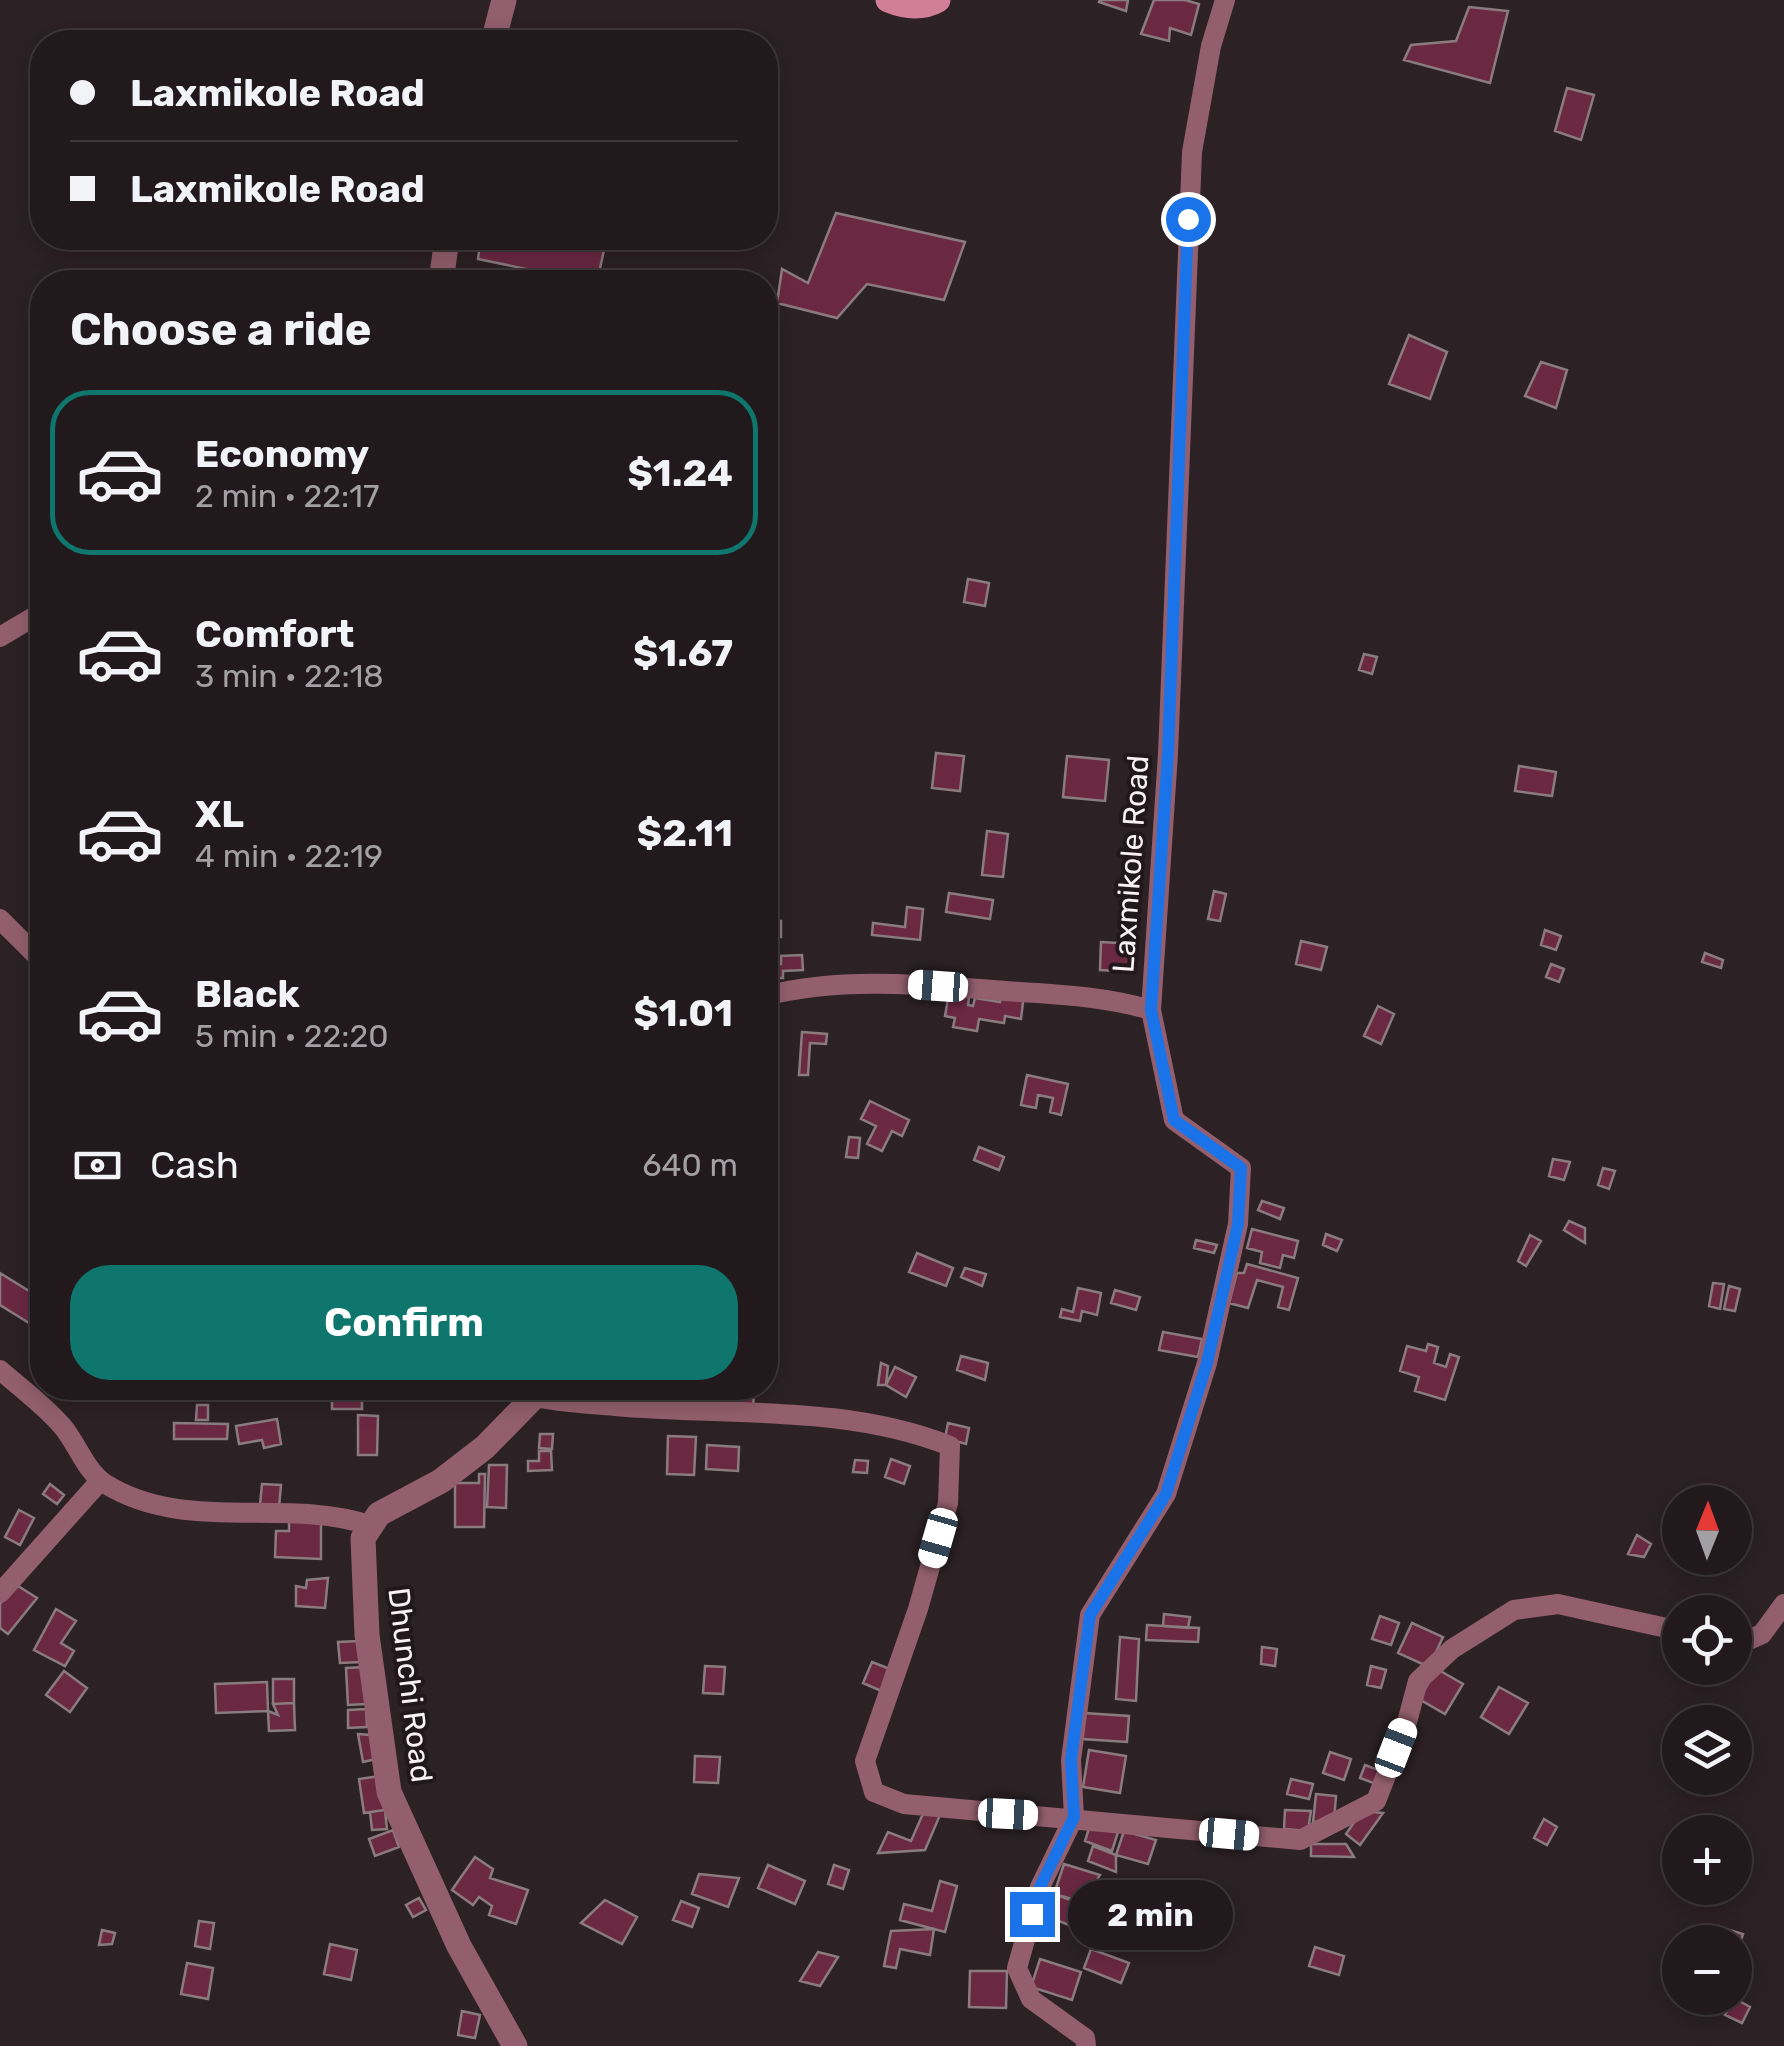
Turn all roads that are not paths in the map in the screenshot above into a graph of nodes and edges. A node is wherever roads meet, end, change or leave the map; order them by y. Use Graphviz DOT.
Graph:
graph roads {
  1 [pos="504,0"];
  2 [pos="888,0"];
  3 [pos="938,0"];
  4 [pos="1225,0"];
  5 [pos="497,30"];
  6 [pos="30,619"];
  7 [pos="0,637"];
  8 [pos="0,920"];
  9 [pos="30,949"];
  10 [pos="778,993"];
  11 [pos="1151,1010"];
  12 [pos="0,1370"];
  13 [pos="30,1397"];
  14 [pos="33,1400"];
  15 [pos="529,1400"];
  16 [pos="596,1400"];
  17 [pos="100,1480"];
  18 [pos="369,1525"];
  19 [pos="0,1593"];
  20 [pos="1784,1604"];
  21 [pos="1662,1626"];
  22 [pos="1752,1638"];
  23 [pos="1074,1817"];
  24 [pos="515,2046"];
  25 [pos="1086,2046"];
  1 -- 5 [label="street"];
  2 -- 3 [label="main road"];
  4 -- 11 [label="street, Laxmikole Road"];
  6 -- 7 [label="street"];
  8 -- 9 [label="street"];
  10 -- 11 [label="street"];
  11 -- 23 [label="street, Laxmikole Road"];
  12 -- 13 [label="street"];
  14 -- 17 [label="street"];
  15 -- 18 [label="street"];
  16 -- 23 [label="street"];
  17 -- 18 [label="street"];
  17 -- 19 [label="street"];
  18 -- 24 [label="street, Dhunchi Road"];
  20 -- 22 [label="street"];
  21 -- 23 [label="street"];
  23 -- 25 [label="street, Laxmikole Road"];
}
